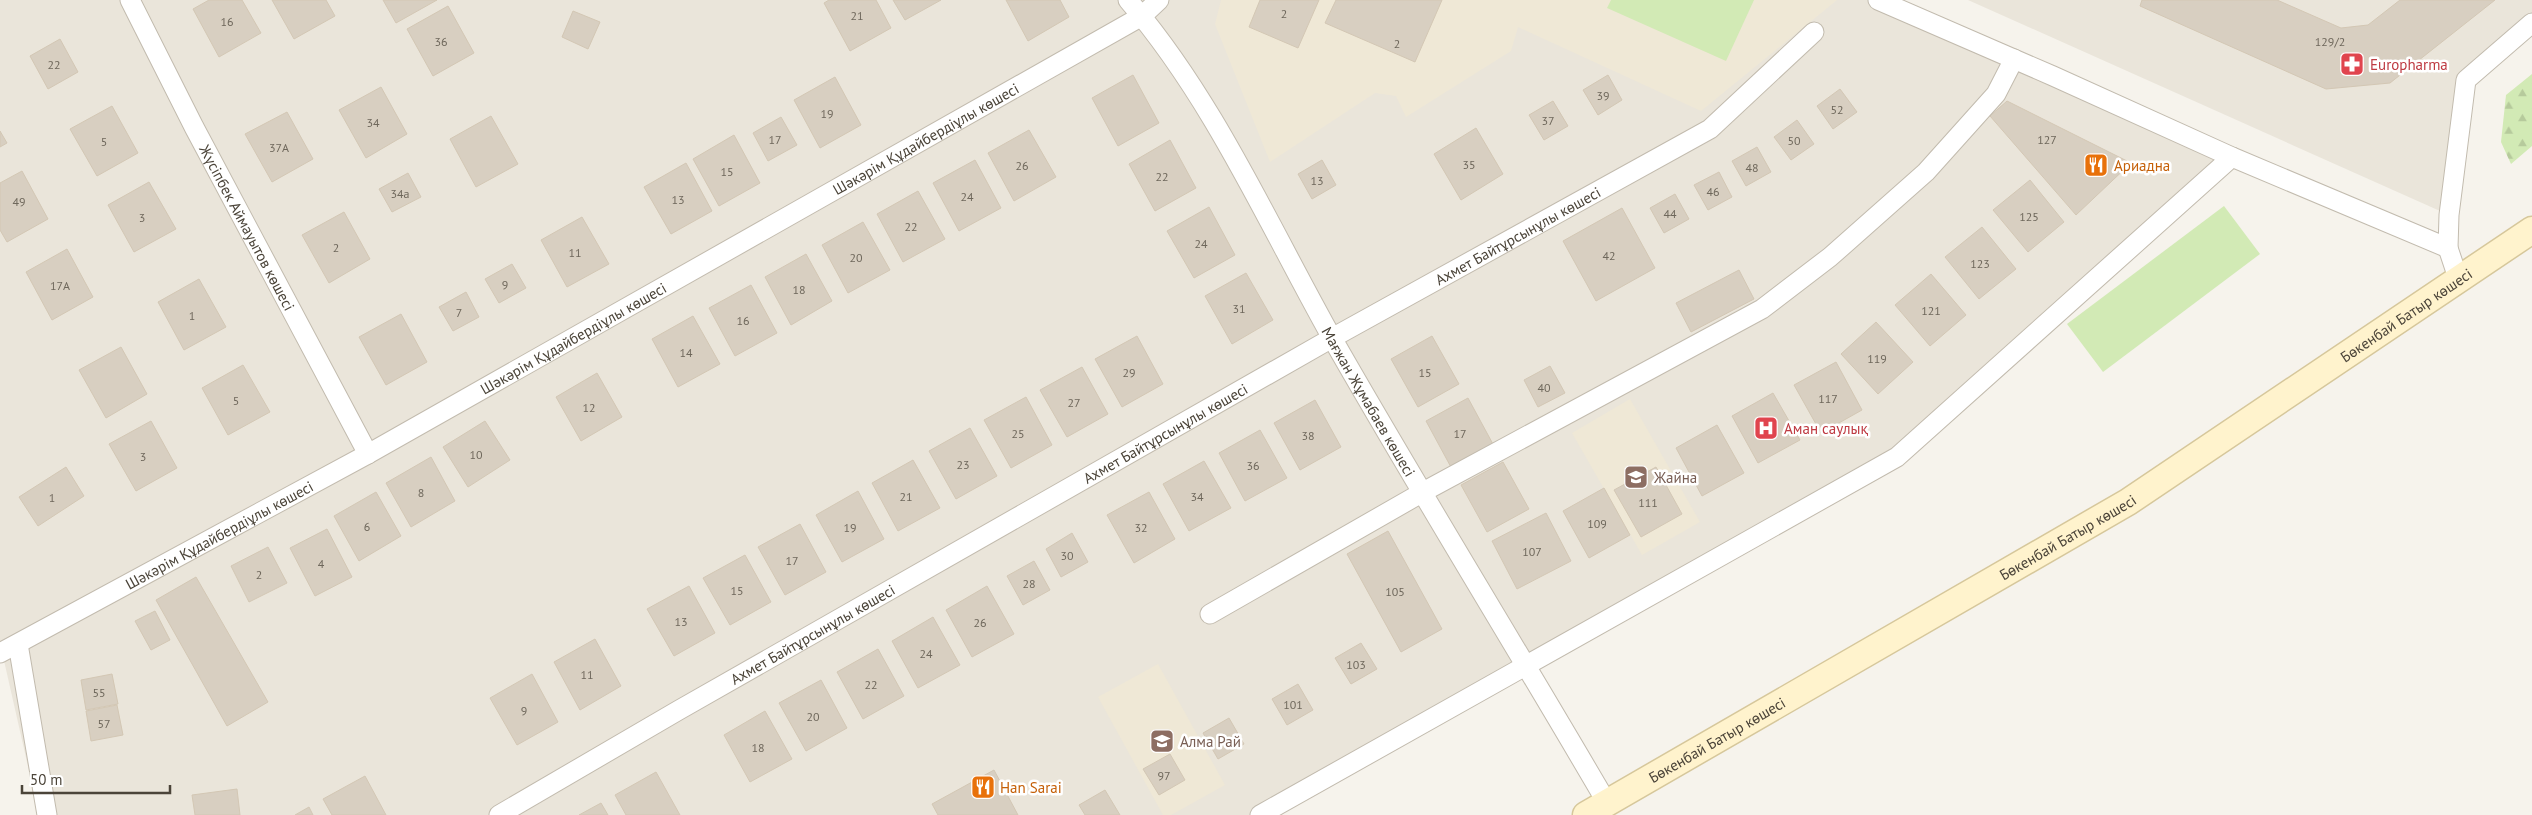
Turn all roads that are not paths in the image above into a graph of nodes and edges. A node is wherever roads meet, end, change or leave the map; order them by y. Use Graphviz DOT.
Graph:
graph roads {
  1 [pos="130,0"];
  2 [pos="1128,0"];
  3 [pos="1159,0"];
  4 [pos="1878,0"];
  5 [pos="1142,16"];
  6 [pos="2532,23"];
  7 [pos="1814,32"];
  8 [pos="2014,59"];
  9 [pos="2232,157"];
  10 [pos="2532,230"];
  11 [pos="2448,248"];
  12 [pos="2459,281"];
  13 [pos="1332,338"];
  14 [pos="368,454"];
  15 [pos="1424,492"];
  16 [pos="1210,614"];
  17 [pos="18,644"];
  18 [pos="0,653"];
  19 [pos="1527,666"];
  20 [pos="1596,809"];
  21 [pos="47,815"];
  22 [pos="499,815"];
  23 [pos="1260,815"];
  1 -- 14 [label="street, Жүсіпбек Аймауытов көшесі"];
  2 -- 5 [label="street, Мағжан Жұмабаев көшесі"];
  3 -- 5 [label="street, Шәкәрім Құдайбердіұлы көшесі"];
  4 -- 8 [label="street"];
  5 -- 13 [label="street, Мағжан Жұмабаев көшесі"];
  5 -- 14 [label="street, Шәкәрім Құдайбердіұлы көшесі"];
  6 -- 11 [label="street"];
  7 -- 13 [label="street, Ахмет Байтұрсынұлы көшесі"];
  8 -- 9 [label="street"];
  8 -- 15 [label="street"];
  9 -- 11 [label="street"];
  9 -- 19 [label="street"];
  10 -- 12 [label="main road, Бөкенбай Батыр көшесі"];
  11 -- 12 [label="street"];
  12 -- 20 [label="main road, Бөкенбай Батыр көшесі"];
  13 -- 15 [label="street, Мағжан Жұмабаев көшесі"];
  13 -- 22 [label="street, Ахмет Байтұрсынұлы көшесі"];
  14 -- 17 [label="street, Шәкәрім Құдайбердіұлы көшесі"];
  15 -- 16 [label="street"];
  15 -- 19 [label="street, Мағжан Жұмабаев көшесі"];
  17 -- 18 [label="street, Шәкәрім Құдайбердіұлы көшесі"];
  17 -- 21 [label="street"];
  19 -- 20 [label="street, Мағжан Жұмабаев көшесі"];
  19 -- 23 [label="street"];
}
